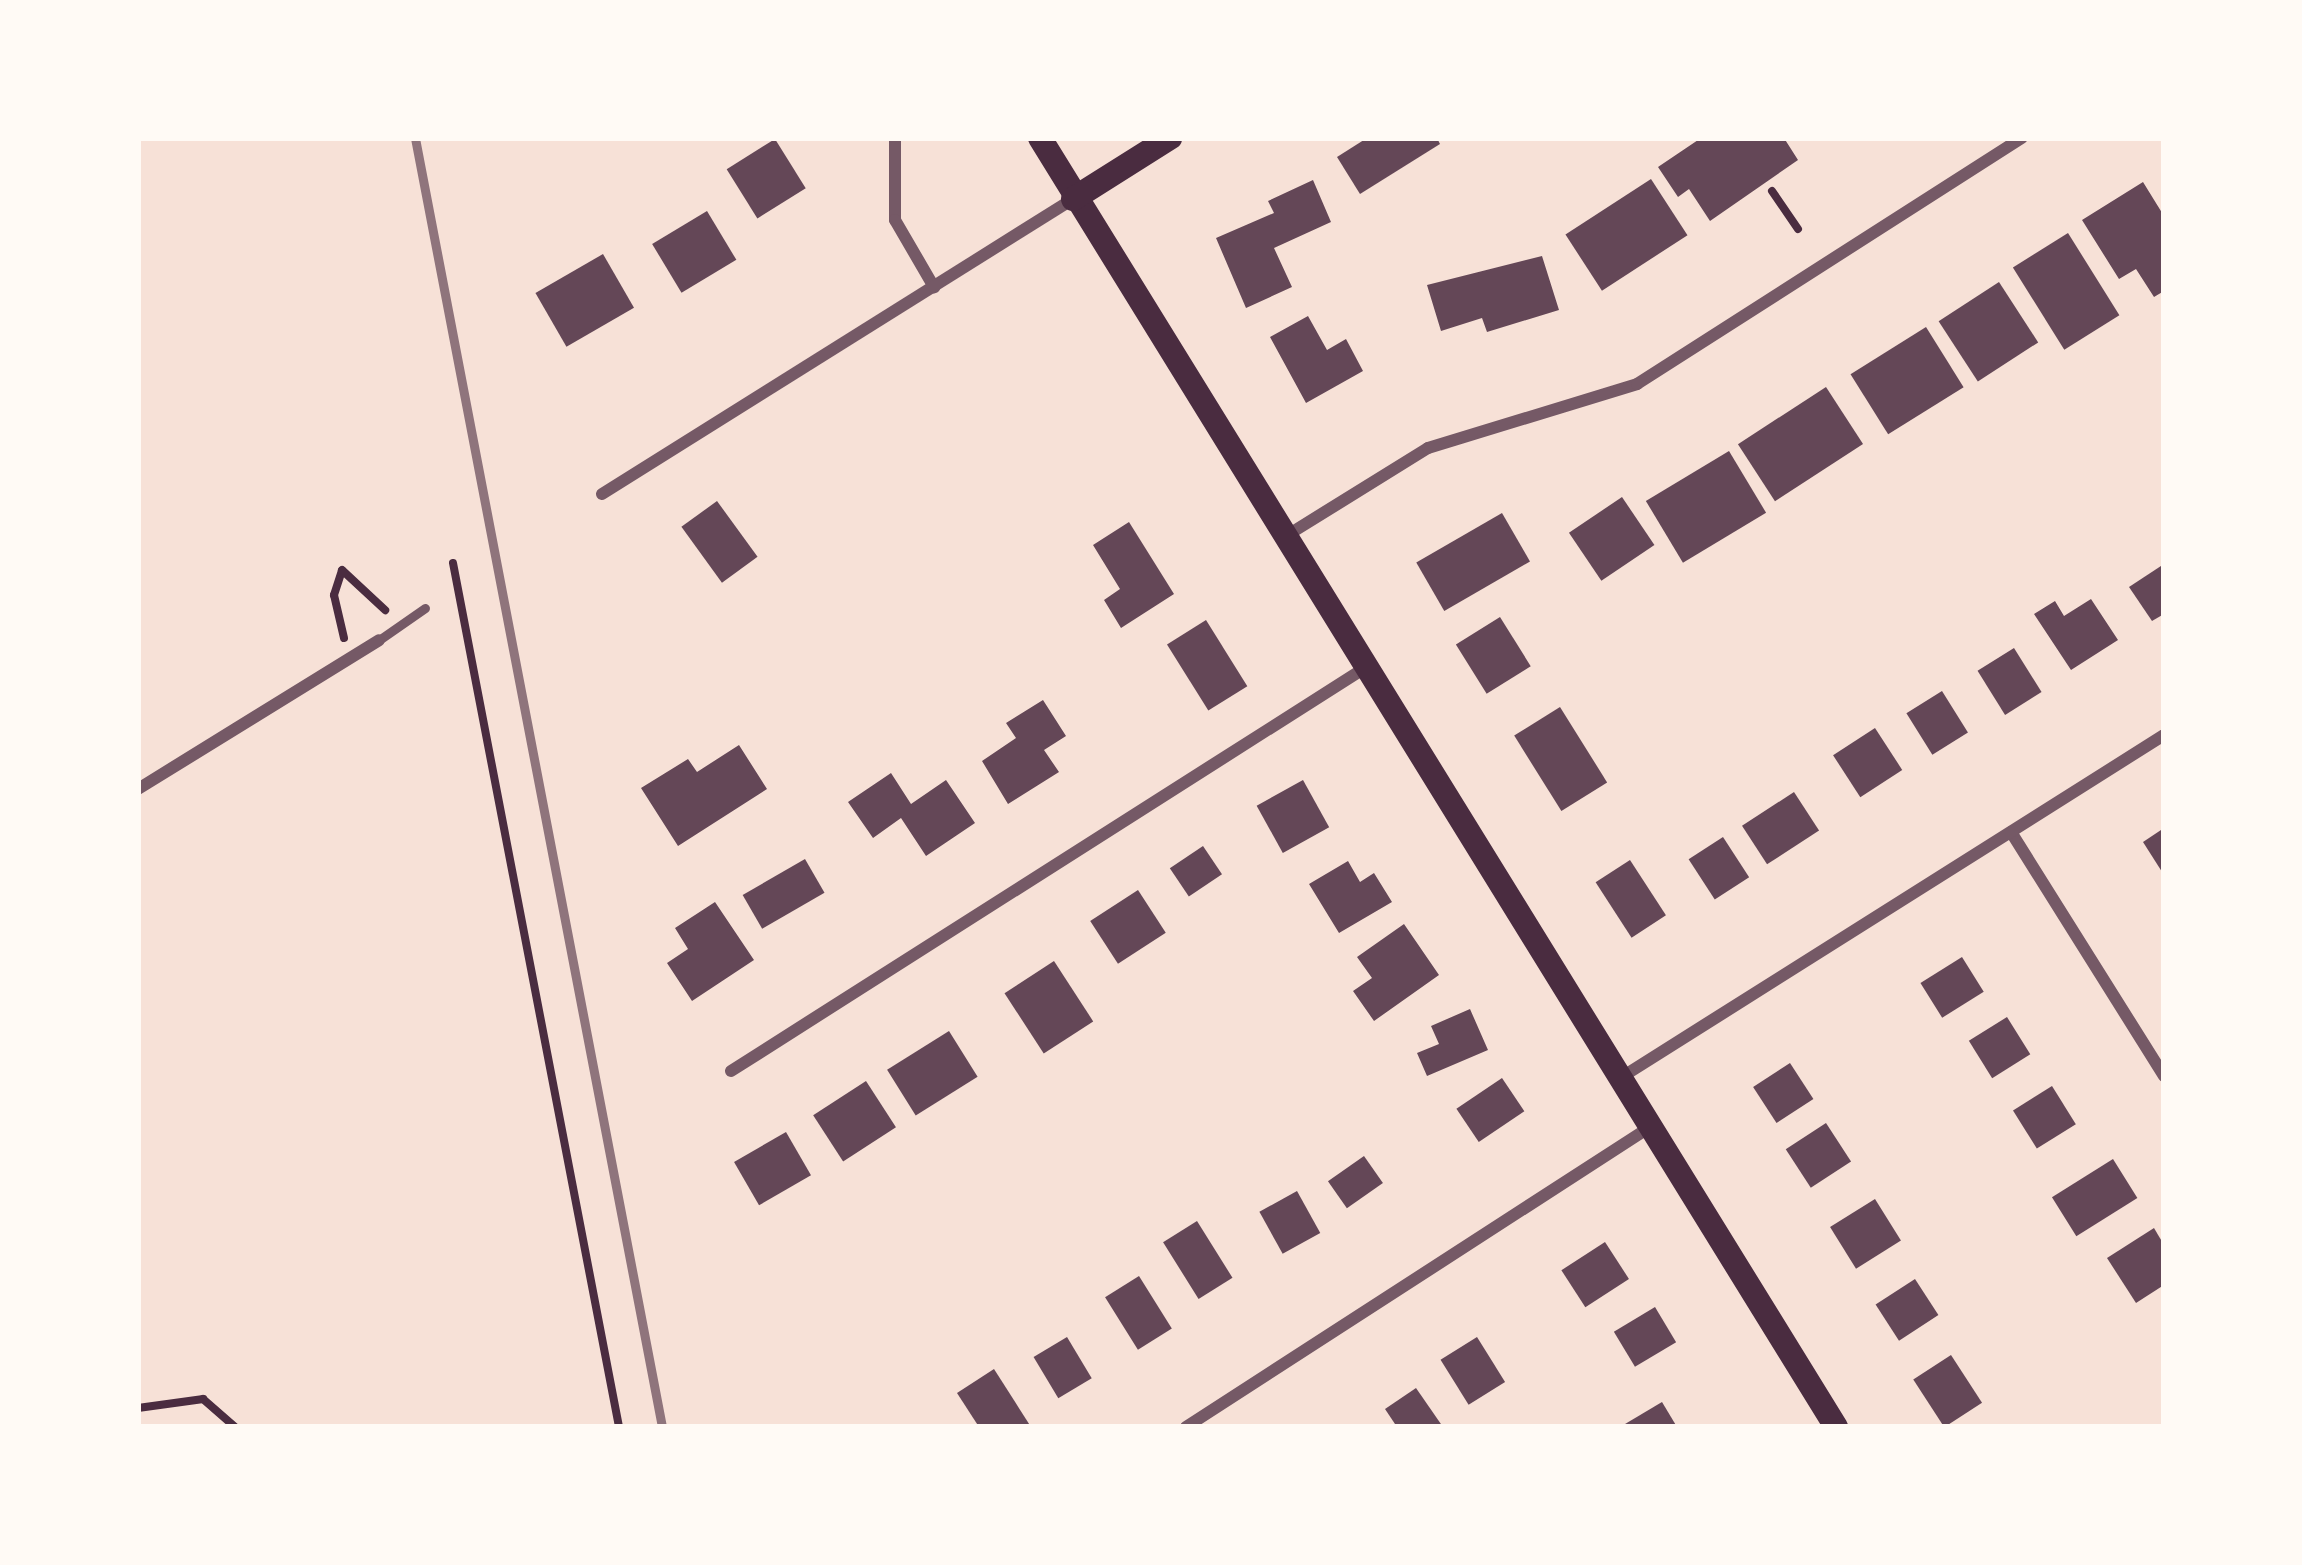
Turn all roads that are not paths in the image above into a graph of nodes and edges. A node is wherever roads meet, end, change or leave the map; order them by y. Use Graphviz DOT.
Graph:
graph roads {
  1 [pos="895,138"];
  2 [pos="1040,138"];
  3 [pos="1170,138"];
  4 [pos="2023,138"];
  5 [pos="1073,199"];
  6 [pos="934,287"];
  7 [pos="602,494"];
  8 [pos="1285,537"];
  9 [pos="425,608"];
  10 [pos="380,640"];
  11 [pos="1369,665"];
  12 [pos="2164,735"];
  13 [pos="138,789"];
  14 [pos="2012,832"];
  15 [pos="731,1071"];
  16 [pos="1625,1075"];
  17 [pos="2164,1076"];
  18 [pos="1652,1126"];
  19 [pos="1186,1427"];
  20 [pos="1836,1427"];
  1 -- 6 [label="street"];
  2 -- 5 [label="main road"];
  3 -- 5 [label="main road"];
  4 -- 8 [label="street"];
  5 -- 6 [label="street"];
  5 -- 8 [label="main road"];
  6 -- 7 [label="street"];
  8 -- 11 [label="main road"];
  9 -- 10 [label="lane"];
  10 -- 13 [label="street"];
  11 -- 15 [label="street"];
  11 -- 16 [label="main road"];
  12 -- 14 [label="street"];
  14 -- 16 [label="street"];
  14 -- 17 [label="street"];
  16 -- 18 [label="main road"];
  18 -- 19 [label="street"];
  18 -- 20 [label="main road"];
}
